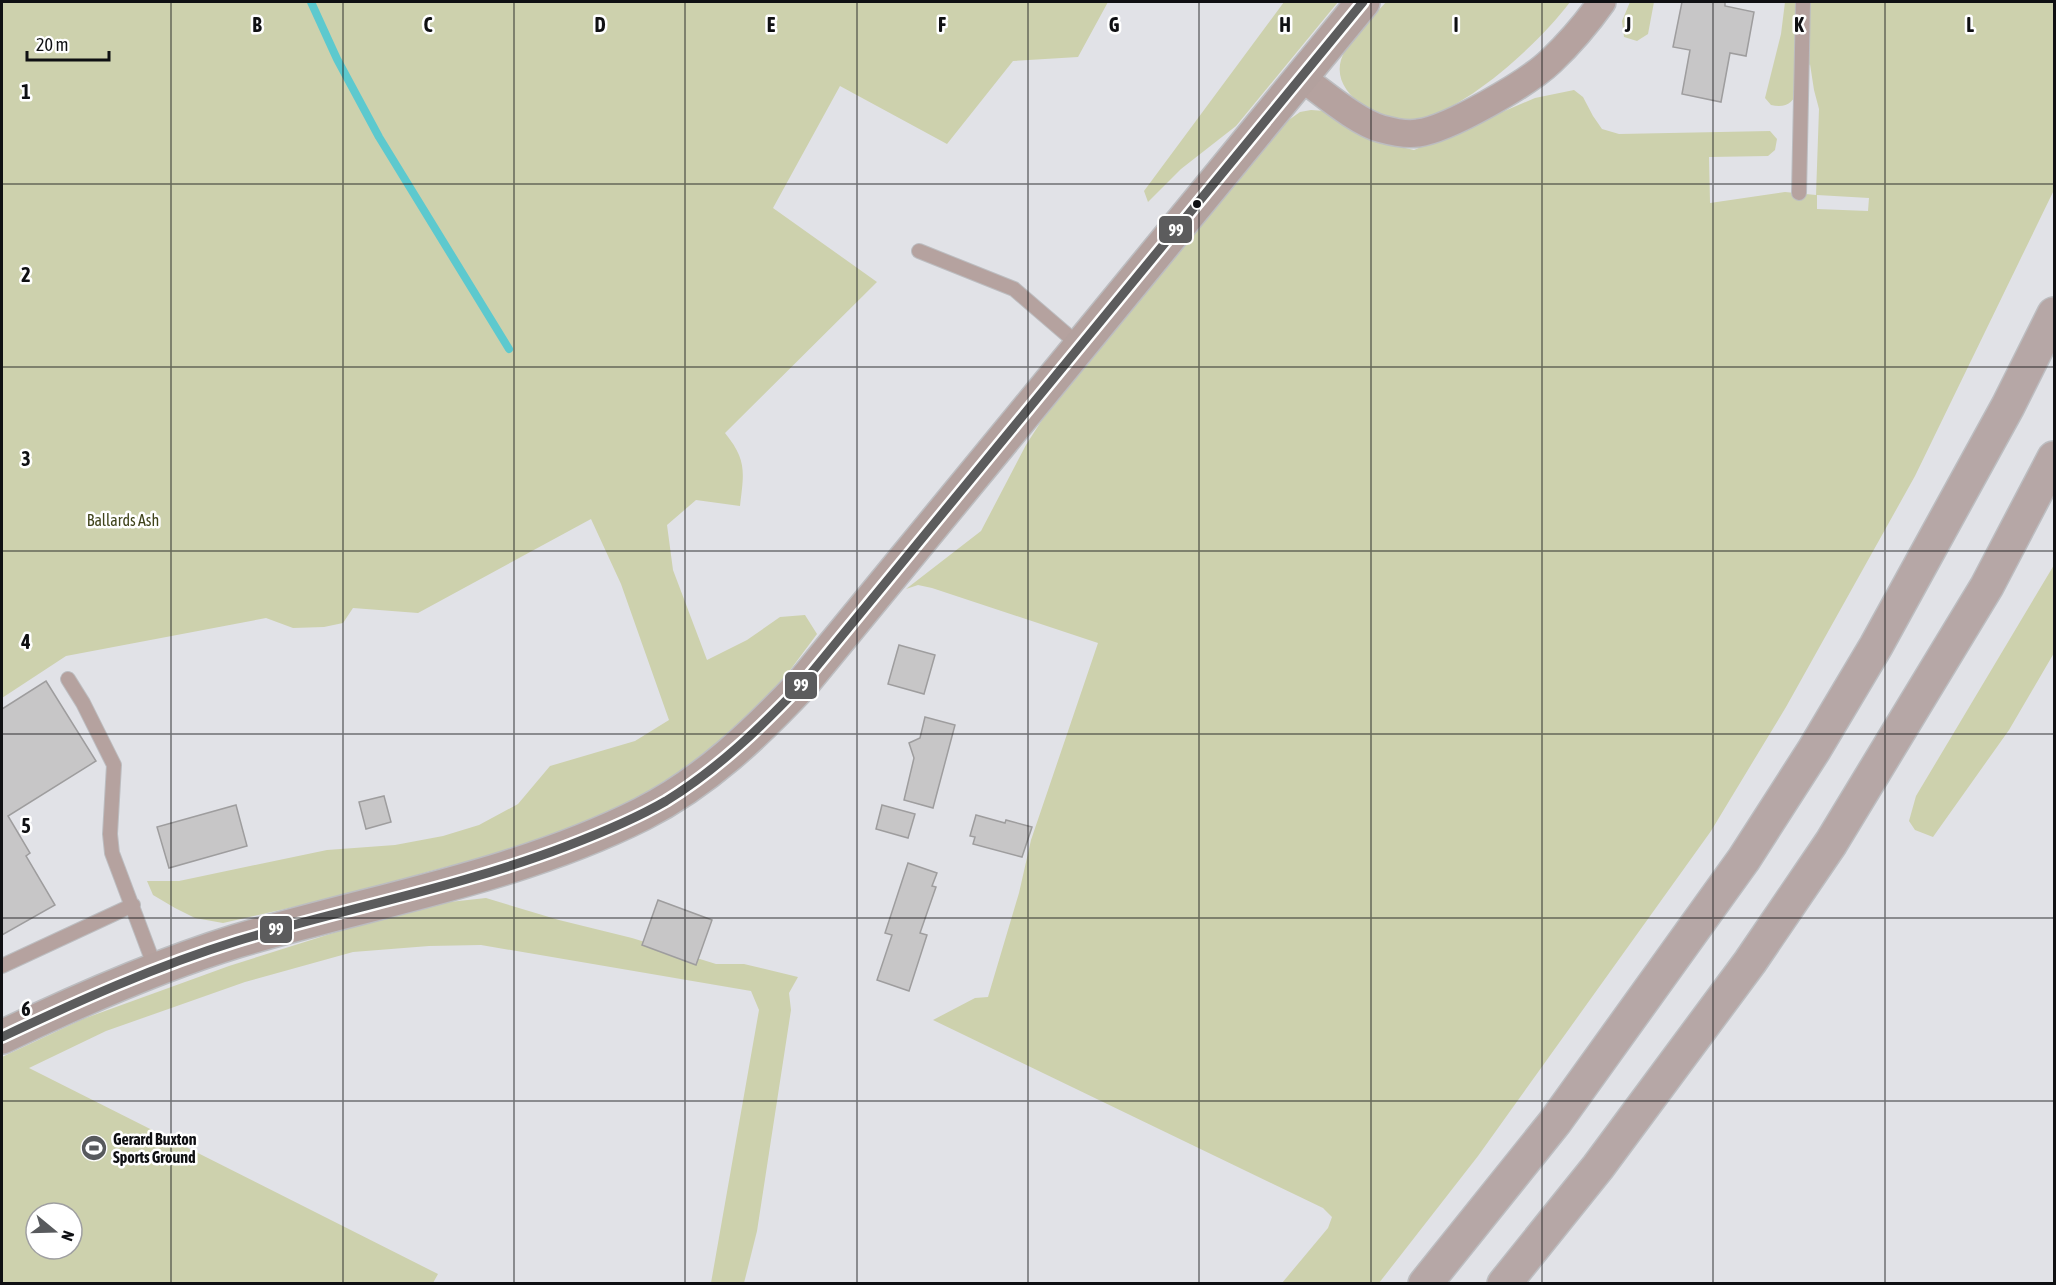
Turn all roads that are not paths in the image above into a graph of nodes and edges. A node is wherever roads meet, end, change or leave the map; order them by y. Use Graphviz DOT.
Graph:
graph roads {
  1 [pos="1363,2"];
  2 [pos="1602,2"];
  3 [pos="1803,2"];
  4 [pos="1301,77"];
  5 [pos="1799,193"];
  6 [pos="919,251"];
  7 [pos="2055,314"];
  8 [pos="1079,345"];
  9 [pos="2055,458"];
  10 [pos="68,679"];
  11 [pos="133,905"];
  12 [pos="2,966"];
  13 [pos="156,970"];
  14 [pos="2,1037"];
  15 [pos="1425,1284"];
  16 [pos="1504,1284"];
  1 -- 4 [label="main road"];
  2 -- 4 [label="street"];
  3 -- 5 [label="lane"];
  4 -- 8 [label="main road"];
  6 -- 8 [label="lane"];
  7 -- 15 [label="highway"];
  8 -- 13 [label="main road"];
  9 -- 16 [label="highway"];
  10 -- 11 [label="lane"];
  11 -- 12 [label="lane"];
  11 -- 13 [label="lane"];
  13 -- 14 [label="main road"];
}
